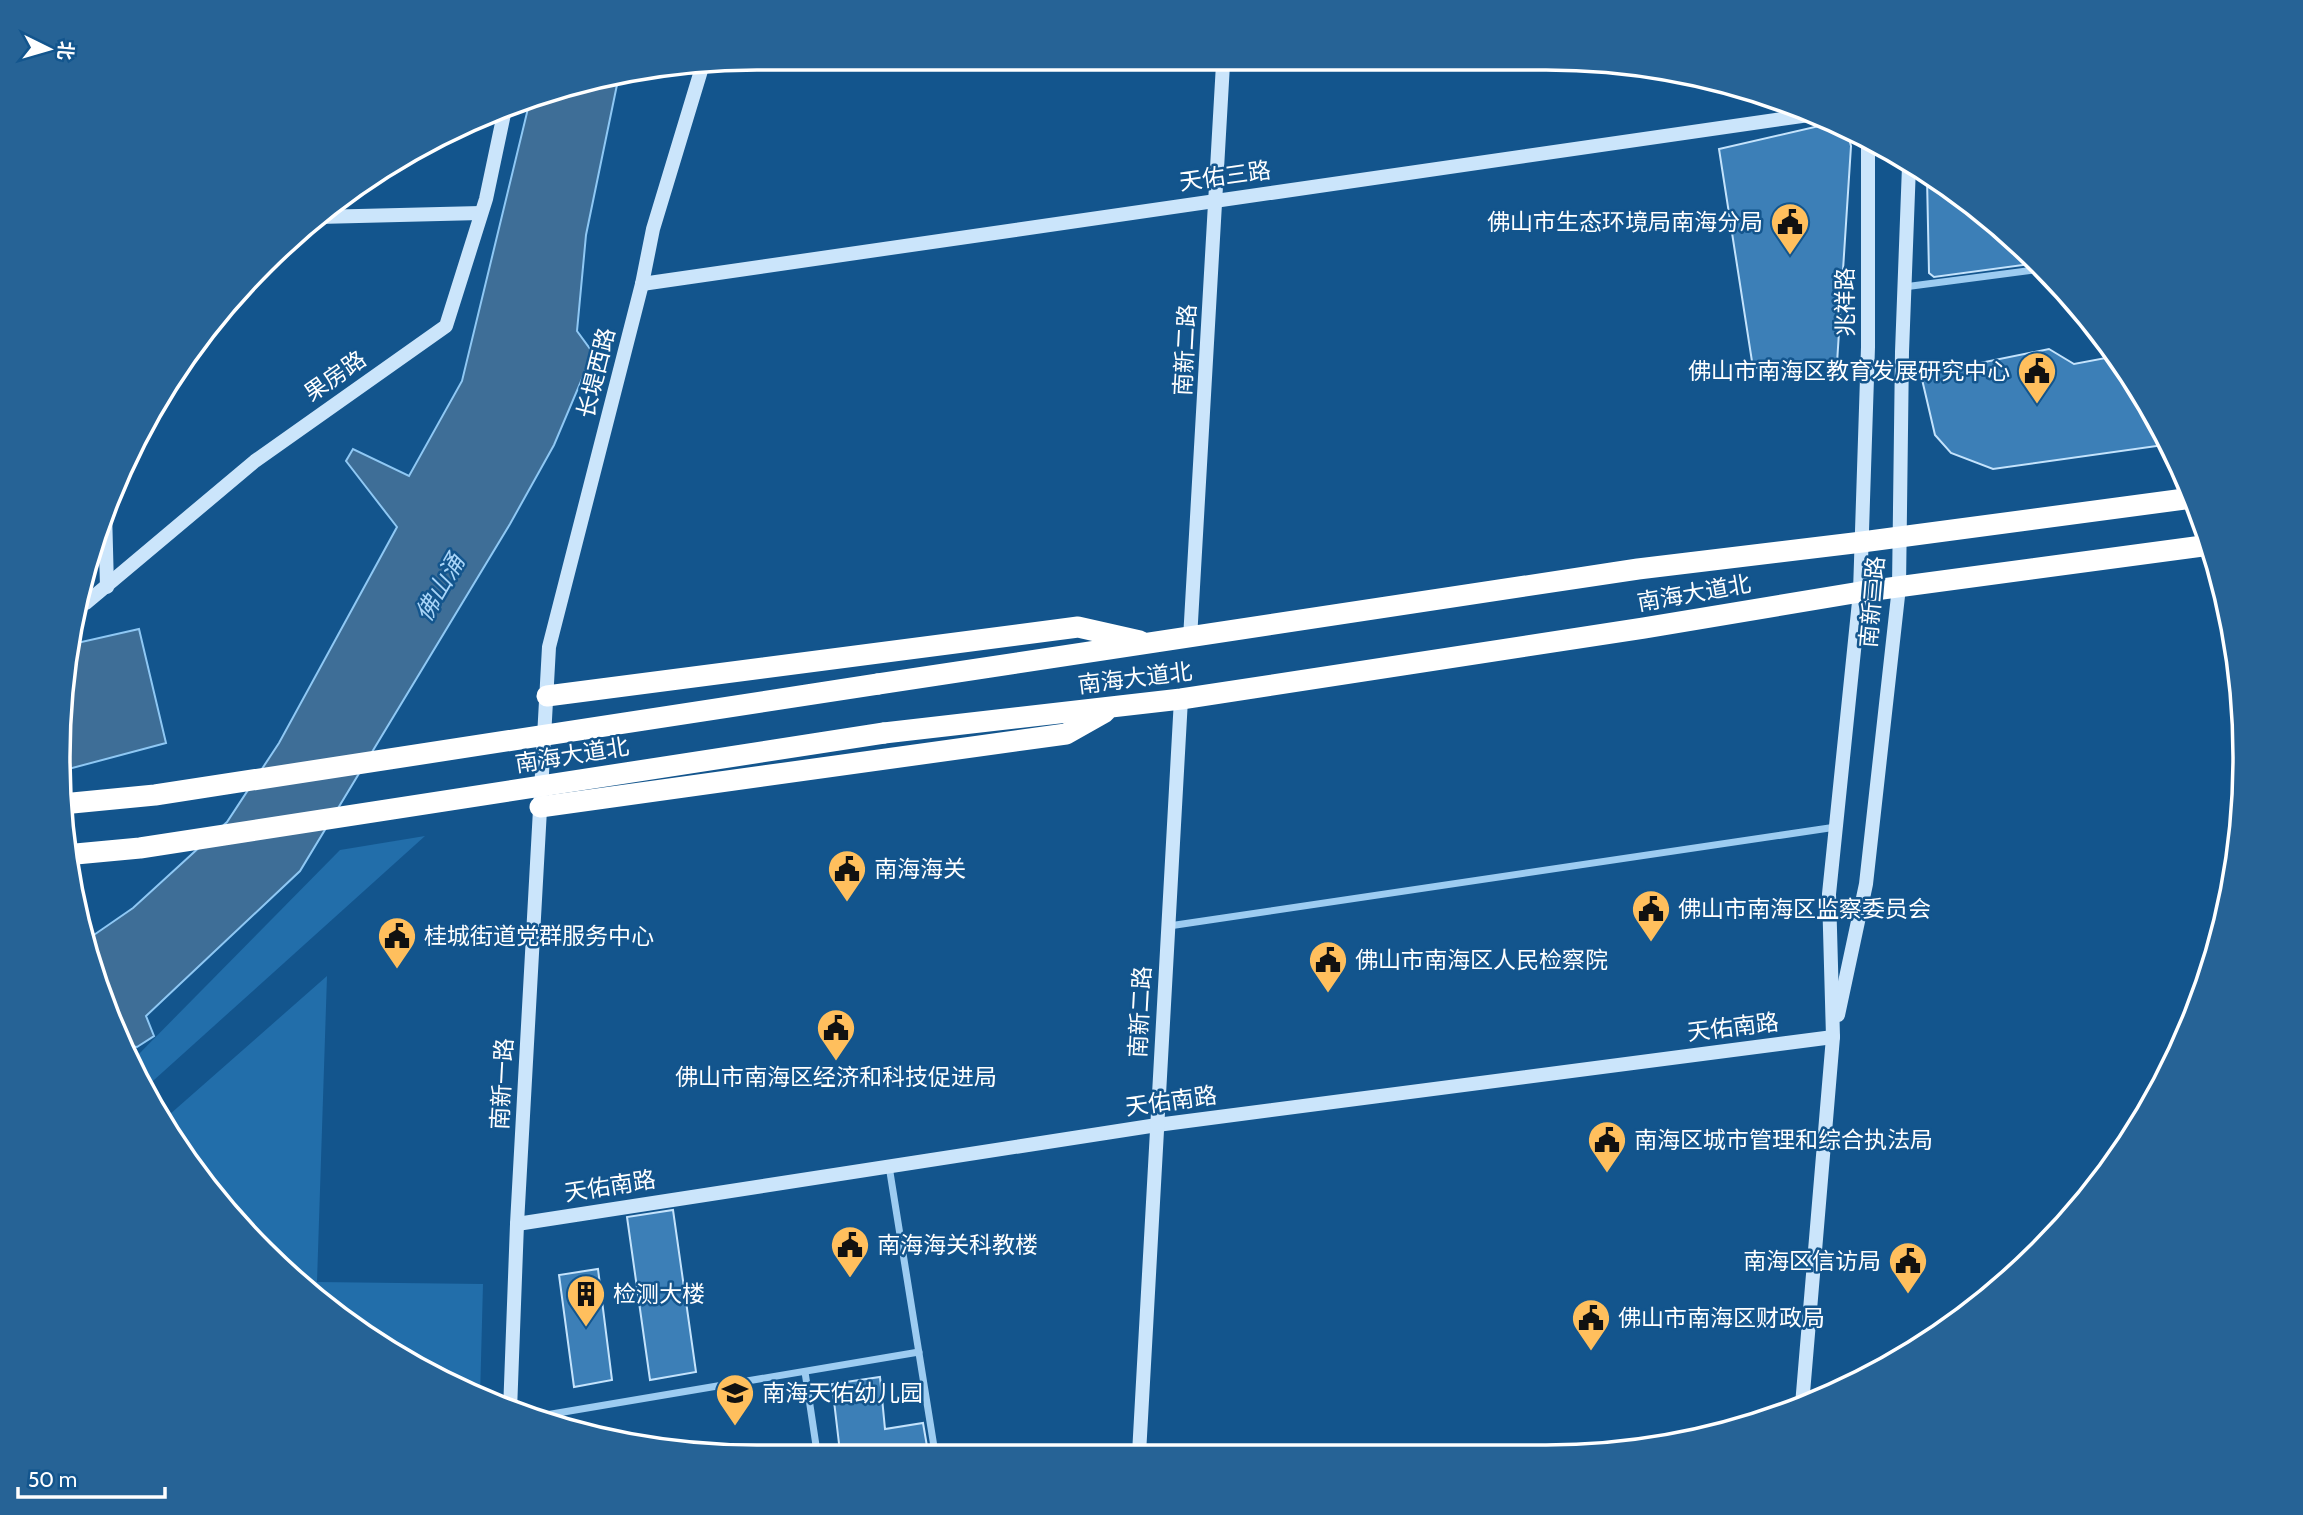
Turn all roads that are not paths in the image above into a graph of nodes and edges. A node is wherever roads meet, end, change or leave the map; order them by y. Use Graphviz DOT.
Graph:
graph roads {
  1 [pos="1223,70"];
  2 [pos="700,72"];
  3 [pos="1795,117"];
  4 [pos="503,119"];
  5 [pos="1868,151"];
  6 [pos="1909,174"];
  7 [pos="1216,201"];
  8 [pos="481,213"];
  9 [pos="332,218"];
  10 [pos="2031,270"];
  11 [pos="642,284"];
  12 [pos="1904,287"];
  13 [pos="2183,499"];
  14 [pos="1900,536"];
  15 [pos="106,538"];
  16 [pos="1862,542"];
  17 [pos="2200,546"];
  18 [pos="107,587"];
  19 [pos="1899,587"];
  20 [pos="1860,592"];
  21 [pos="88,601"];
  22 [pos="1190,639"];
  23 [pos="1153,644"];
  24 [pos="547,696"];
  25 [pos="1181,699"];
  26 [pos="1113,707"];
  27 [pos="542,761"];
  28 [pos="71,803"];
  29 [pos="540,807"];
  30 [pos="1837,827"];
  31 [pos="77,854"];
  32 [pos="1168,926"];
  33 [pos="1833,1037"];
  34 [pos="1157,1125"];
  35 [pos="889,1166"];
  36 [pos="517,1224"];
  37 [pos="919,1352"];
  38 [pos="804,1372"];
  39 [pos="1803,1395"];
  40 [pos="510,1399"];
  41 [pos="553,1414"];
  42 [pos="816,1445"];
  43 [pos="934,1445"];
  44 [pos="1139,1445"];
  1 -- 7 [label="street, 南新二路"];
  2 -- 11 [label="street, 长堤西路"];
  3 -- 7 [label="street, 天佑三路"];
  4 -- 8 [label="street, 果房路"];
  5 -- 16 [label="street, 兆祥路"];
  6 -- 12 [label="street, 南新三路"];
  7 -- 11 [label="street, 天佑三路"];
  7 -- 22 [label="street, 南新二路"];
  8 -- 9 [label="street"];
  8 -- 18 [label="street, 果房路"];
  10 -- 12 [label="street"];
  11 -- 24 [label="street, 长堤西路"];
  12 -- 14 [label="street, 南新三路"];
  13 -- 14 [label="highway, 南海大道北"];
  14 -- 16 [label="highway, 南海大道北"];
  14 -- 19 [label="street, 南新三路"];
  15 -- 18 [label="street"];
  16 -- 20 [label="street, 兆祥路"];
  16 -- 22 [label="highway, 南海大道北"];
  17 -- 19 [label="highway, 南海大道北"];
  18 -- 21 [label="street, 果房路"];
  19 -- 20 [label="highway, 南海大道北"];
  19 -- 33 [label="street, 南新三路"];
  20 -- 25 [label="highway, 南海大道北"];
  20 -- 30 [label="street, 南新三路"];
  22 -- 23 [label="highway, 南海大道北"];
  23 -- 24 [label="highway"];
  23 -- 28 [label="highway, 南海大道北, bridge"];
  24 -- 27 [label="street, 长堤西路"];
  25 -- 26 [label="highway, 南海大道北"];
  25 -- 32 [label="street, 南新二路"];
  26 -- 29 [label="highway"];
  26 -- 31 [label="highway, 南海大道北, bridge"];
  27 -- 29 [label="street, 南新一路"];
  29 -- 36 [label="street, 南新一路"];
  30 -- 32 [label="street"];
  30 -- 33 [label="street, 南新三路"];
  32 -- 34 [label="street, 南新二路"];
  33 -- 34 [label="street, 天佑南路"];
  33 -- 39 [label="street, 南新三路"];
  34 -- 35 [label="street, 天佑南路"];
  34 -- 44 [label="street, 南新二路"];
  35 -- 36 [label="street, 天佑南路"];
  35 -- 37 [label="street"];
  36 -- 40 [label="street, 南新一路"];
  37 -- 38 [label="street"];
  37 -- 43 [label="street"];
  38 -- 41 [label="street"];
  38 -- 42 [label="street"];
}
